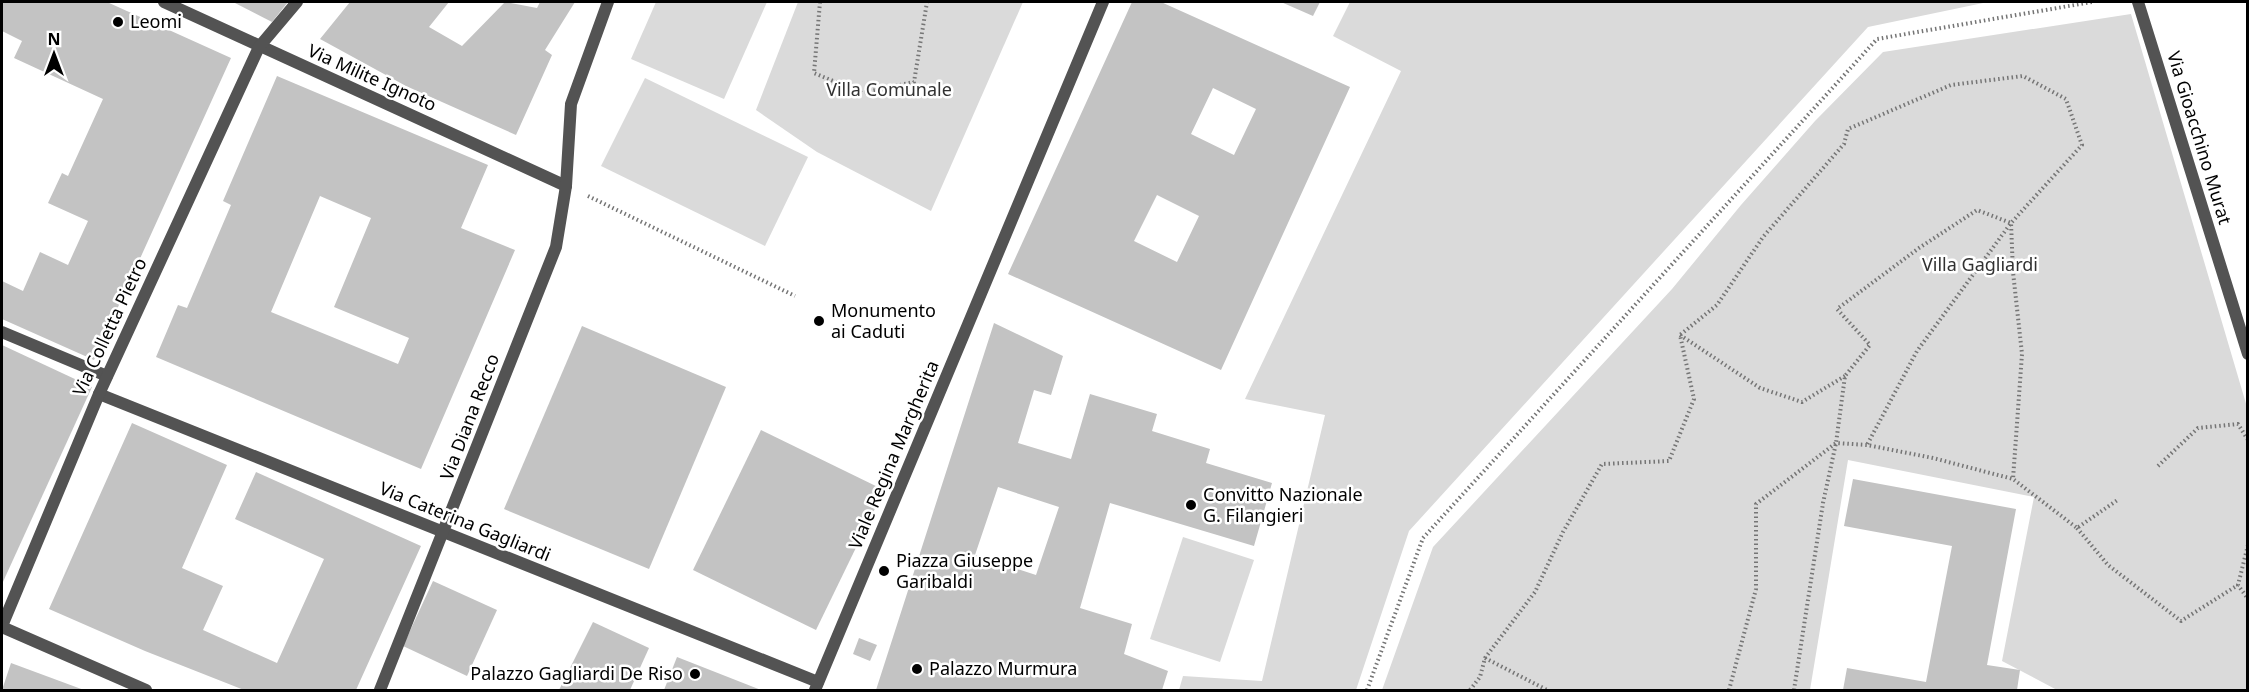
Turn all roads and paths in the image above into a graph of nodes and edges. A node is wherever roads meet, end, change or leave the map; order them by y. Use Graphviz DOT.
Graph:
graph roads {
  1 [pos="164,2"];
  2 [pos="297,2"];
  3 [pos="608,2"];
  4 [pos="820,2"];
  5 [pos="927,2"];
  6 [pos="1102,2"];
  7 [pos="2092,2"];
  8 [pos="2138,2"];
  9 [pos="259,47"];
  10 [pos="566,186"];
  11 [pos="2011,223"];
  12 [pos="795,296"];
  13 [pos="2,332"];
  14 [pos="1680,335"];
  15 [pos="2247,354"];
  16 [pos="107,376"];
  17 [pos="1845,376"];
  18 [pos="99,394"];
  19 [pos="2247,440"];
  20 [pos="1836,443"];
  21 [pos="1867,446"];
  22 [pos="2158,465"];
  23 [pos="2013,479"];
  24 [pos="2119,499"];
  25 [pos="2077,528"];
  26 [pos="444,533"];
  27 [pos="2247,545"];
  28 [pos="2238,585"];
  29 [pos="2247,599"];
  30 [pos="2,626"];
  31 [pos="1485,658"];
  32 [pos="817,686"];
  33 [pos="146,690"];
  34 [pos="380,690"];
  35 [pos="1367,690"];
  36 [pos="1470,690"];
  37 [pos="1547,690"];
  38 [pos="1729,690"];
  39 [pos="1794,690"];
  1 -- 9 [label="street, Via Milite Ignoto"];
  2 -- 9 [label="street, Via Colletta Pietro"];
  3 -- 10 [label="street, Via Diana Recco"];
  4 -- 5 [label="path"];
  6 -- 32 [label="street, Viale Regina Margherita"];
  7 -- 35 [label="path"];
  8 -- 15 [label="street, Via Gioacchino Murat"];
  9 -- 10 [label="street, Via Milite Ignoto"];
  9 -- 16 [label="street, Via Colletta Pietro"];
  10 -- 12 [label="path"];
  10 -- 26 [label="street, Via Diana Recco"];
  11 -- 14 [label="path"];
  11 -- 17 [label="path"];
  11 -- 21 [label="path"];
  11 -- 23 [label="path"];
  13 -- 16 [label="street"];
  14 -- 17 [label="path"];
  14 -- 31 [label="path"];
  16 -- 18 [label="street, Via Colletta Pietro"];
  17 -- 20 [label="path"];
  18 -- 26 [label="street, Via Caterina Gagliardi"];
  18 -- 30 [label="street, Via Colletta Pietro"];
  19 -- 22 [label="path"];
  20 -- 21 [label="path"];
  20 -- 38 [label="path"];
  20 -- 39 [label="path"];
  21 -- 23 [label="path"];
  23 -- 25 [label="path"];
  24 -- 25 [label="path"];
  25 -- 28 [label="path"];
  26 -- 32 [label="street, Via Caterina Gagliardi"];
  26 -- 34 [label="street, Via Diana Recco"];
  27 -- 28 [label="path"];
  28 -- 29 [label="path"];
  30 -- 33 [label="street"];
  31 -- 36 [label="path"];
  31 -- 37 [label="path"];
}
